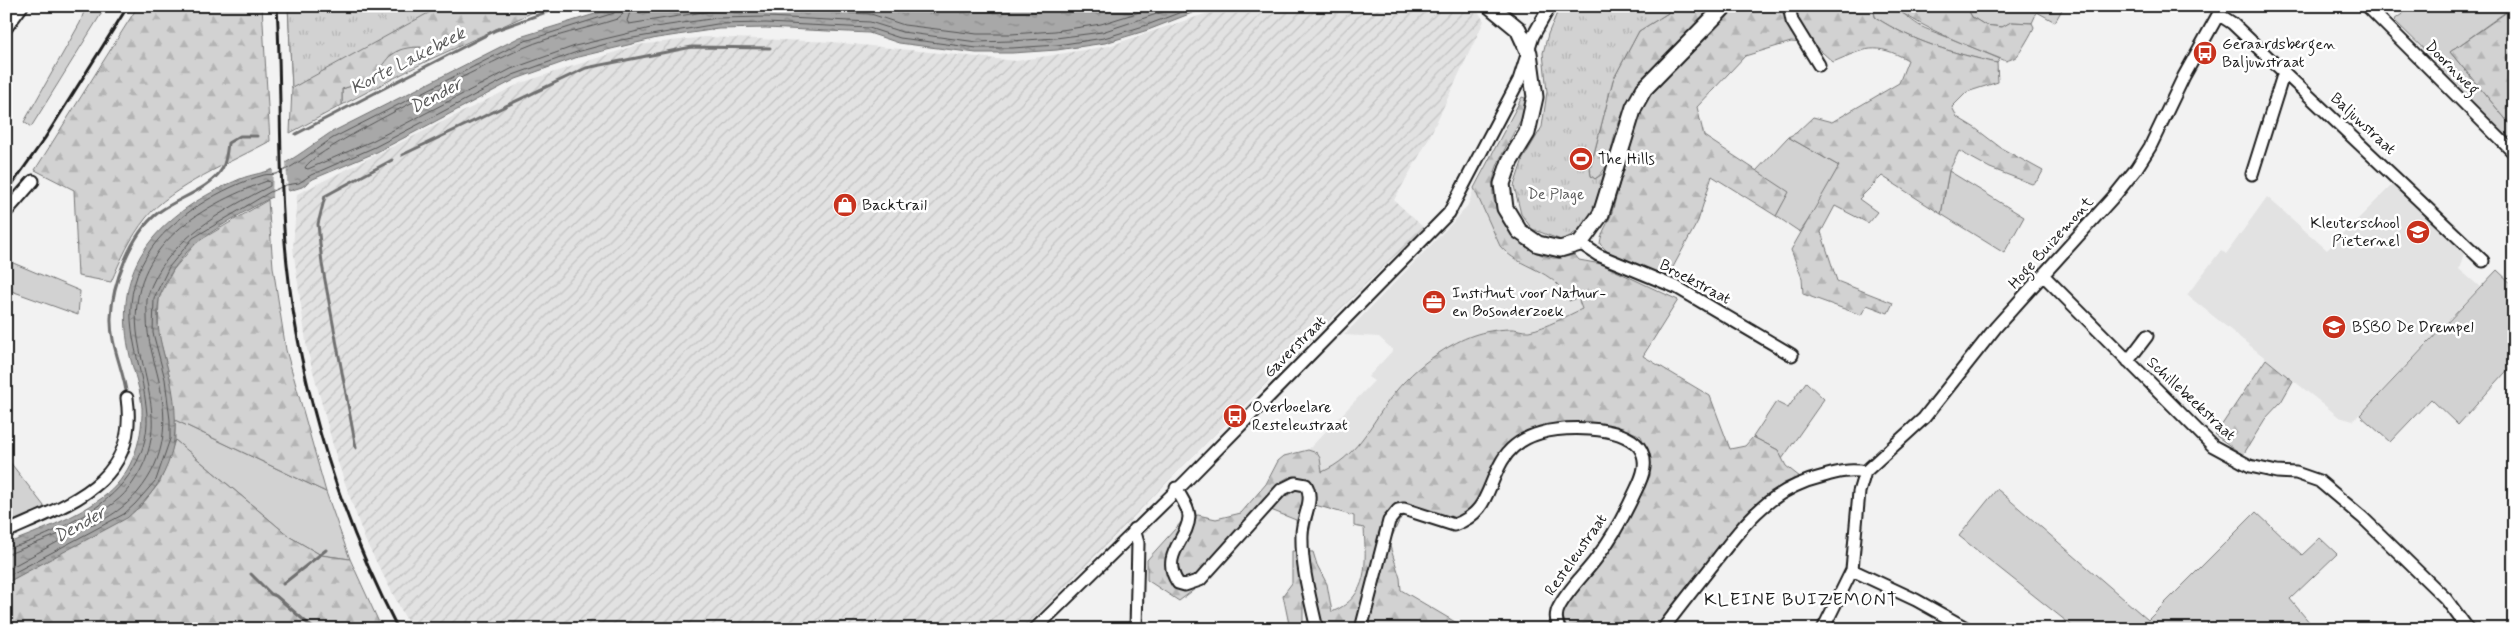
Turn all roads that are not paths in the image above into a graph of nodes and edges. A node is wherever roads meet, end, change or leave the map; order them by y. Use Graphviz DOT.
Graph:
graph roads {
  1 [pos="22,6"];
  2 [pos="1490,6"];
  3 [pos="1550,6"];
  4 [pos="1725,6"];
  5 [pos="1788,6"];
  6 [pos="2367,6"];
  7 [pos="2220,10"];
  8 [pos="6,28"];
  9 [pos="1529,52"];
  10 [pos="1819,65"];
  11 [pos="2284,72"];
  12 [pos="2514,153"];
  13 [pos="2252,174"];
  14 [pos="33,181"];
  15 [pos="6,212"];
  16 [pos="1580,243"];
  17 [pos="2483,261"];
  18 [pos="2044,276"];
  19 [pos="2147,336"];
  20 [pos="1792,355"];
  21 [pos="2128,361"];
  22 [pos="127,398"];
  23 [pos="1865,472"];
  24 [pos="1176,488"];
  25 [pos="1134,529"];
  26 [pos="6,532"];
  27 [pos="1852,570"];
  28 [pos="1035,629"];
  29 [pos="1136,629"];
  30 [pos="1317,629"];
  31 [pos="1361,629"];
  32 [pos="1560,629"];
  33 [pos="1663,629"];
  34 [pos="1823,629"];
  35 [pos="1968,629"];
  36 [pos="2468,629"];
  1 -- 8 [label="street"];
  2 -- 9 [label="main road"];
  3 -- 9 [label="street, Gaverstraat"];
  4 -- 16 [label="main road"];
  5 -- 10 [label="street"];
  6 -- 12 [label="street, Doornweg"];
  7 -- 11 [label="street, Baljuwstraat"];
  7 -- 18 [label="street, Hoge Buizemont"];
  9 -- 16 [label="main road"];
  9 -- 24 [label="street, Gaverstraat"];
  11 -- 13 [label="street"];
  11 -- 17 [label="street, Baljuwstraat"];
  14 -- 15 [label="street"];
  16 -- 20 [label="street, Broekstraat"];
  18 -- 21 [label="street, Schillebeekstraat"];
  18 -- 23 [label="street, Hoge Buizemont"];
  19 -- 21 [label="street"];
  21 -- 36 [label="street, Schillebeekstraat"];
  22 -- 26 [label="street"];
  23 -- 27 [label="street"];
  23 -- 33 [label="street"];
  24 -- 25 [label="street, Gaverstraat"];
  24 -- 30 [label="street"];
  25 -- 28 [label="street, Gaverstraat"];
  25 -- 29 [label="street"];
  27 -- 34 [label="street"];
  27 -- 35 [label="street"];
  31 -- 32 [label="street, Resteleustraat"];
}
